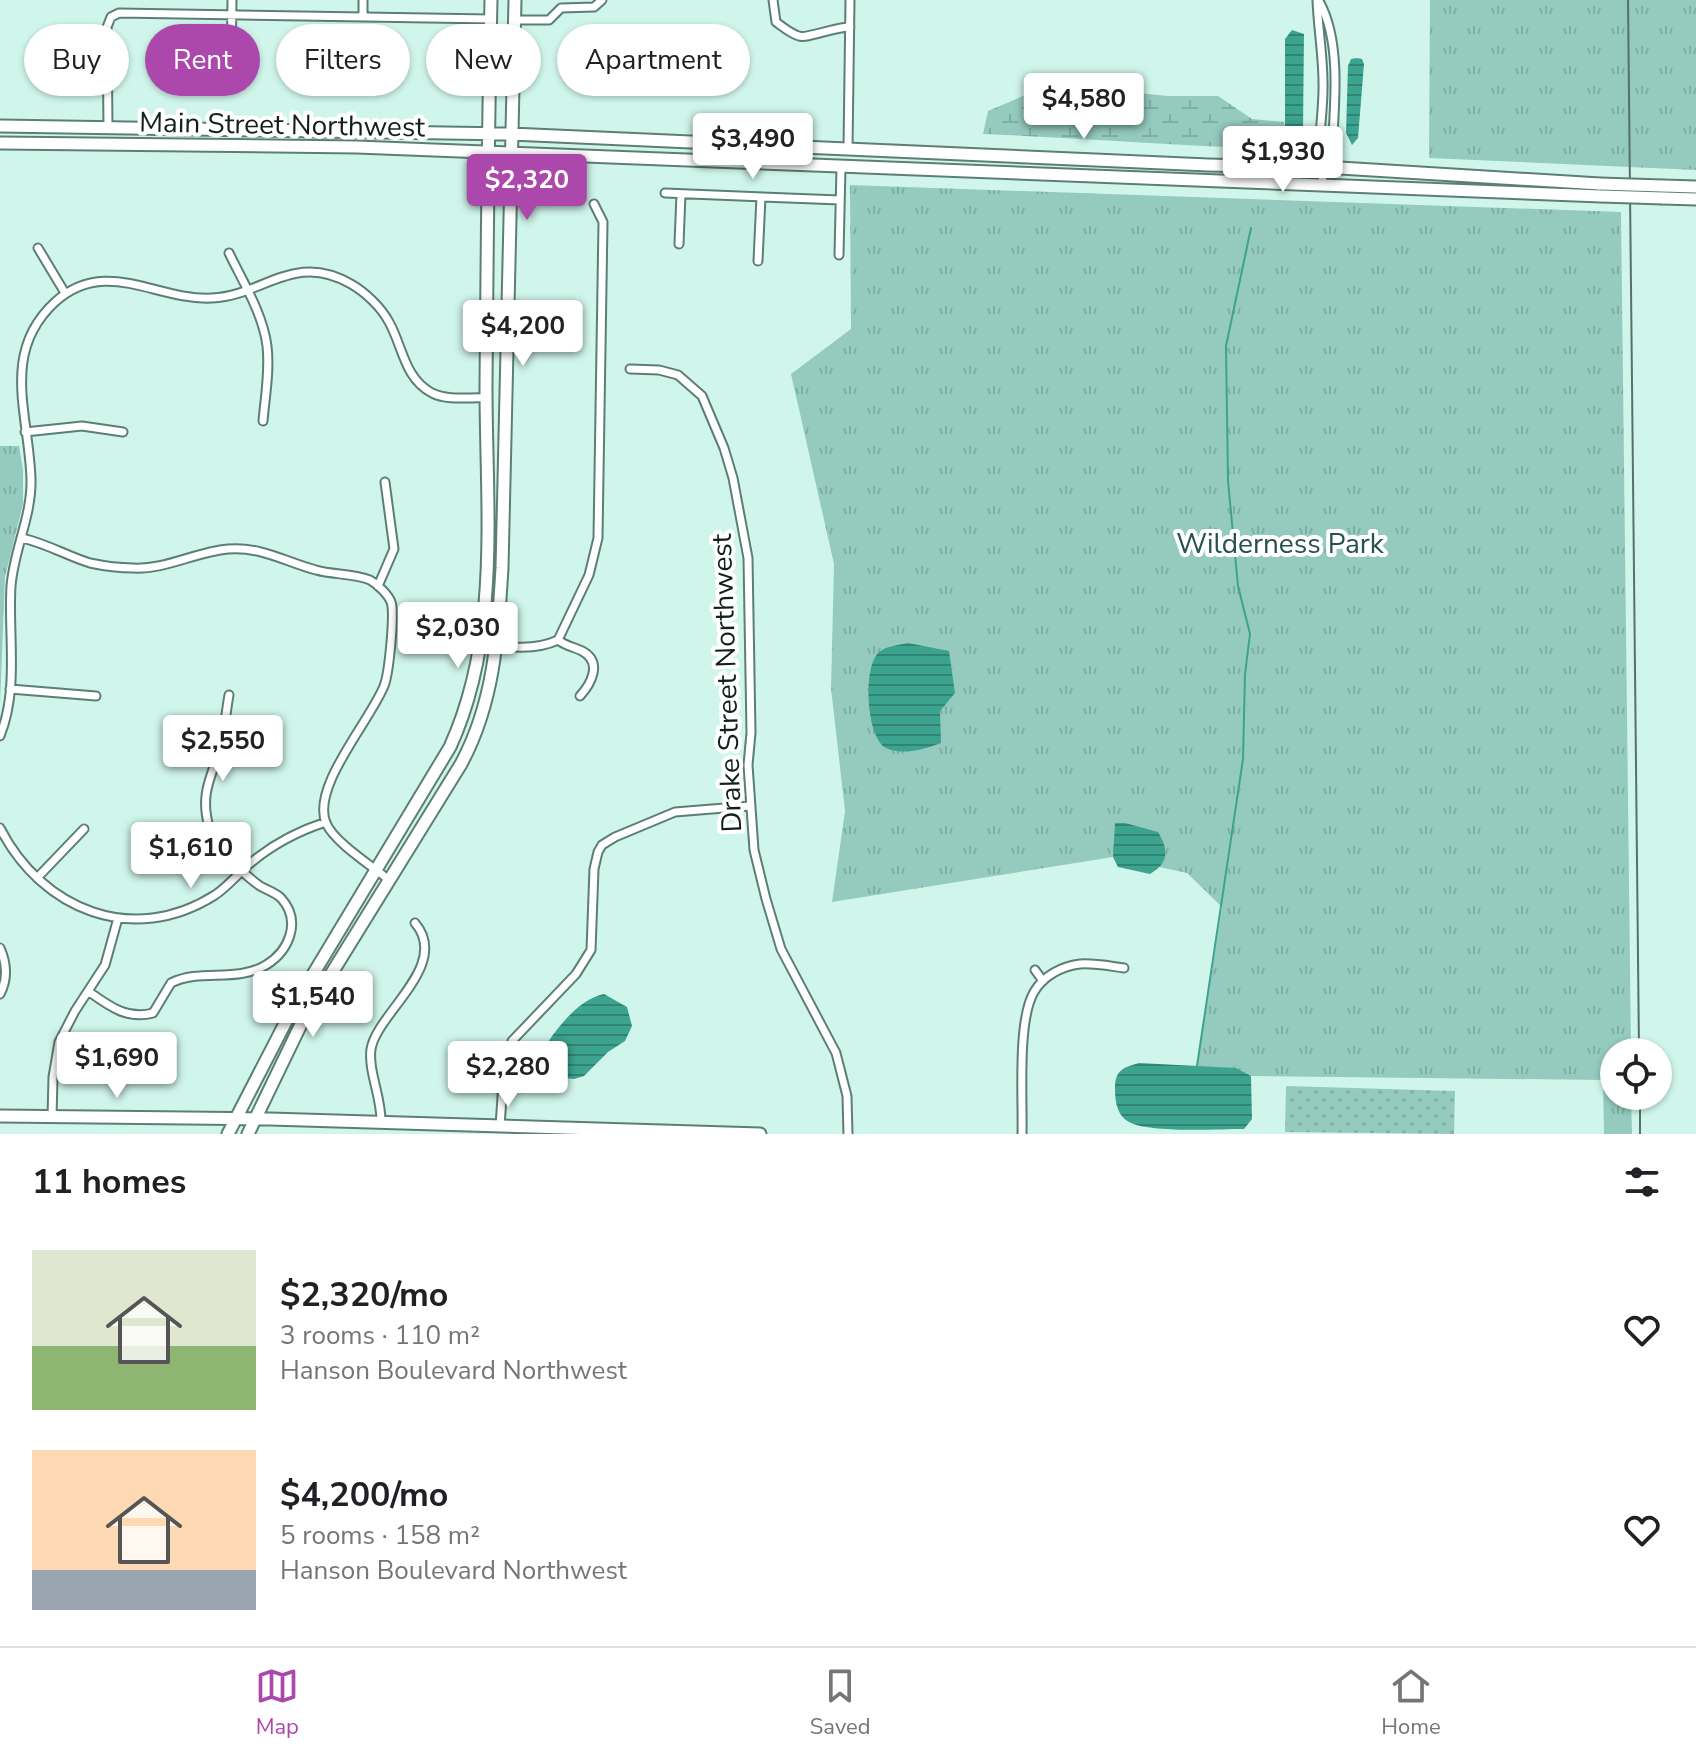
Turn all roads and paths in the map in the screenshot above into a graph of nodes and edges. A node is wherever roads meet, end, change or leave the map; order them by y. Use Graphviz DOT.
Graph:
graph roads {
  1 [pos="232,0"];
  2 [pos="363,0"];
  3 [pos="491,0"];
  4 [pos="515,0"];
  5 [pos="602,0"];
  6 [pos="773,0"];
  7 [pos="850,0"];
  8 [pos="1318,0"];
  9 [pos="232,14"];
  10 [pos="363,17"];
  11 [pos="491,19"];
  12 [pos="514,20"];
  13 [pos="232,24"];
  14 [pos="850,27"];
  15 [pos="0,126"];
  16 [pos="108,127"];
  17 [pos="488,134"];
  18 [pos="511,134"];
  19 [pos="0,143"];
  20 [pos="848,149"];
  21 [pos="488,153"];
  22 [pos="511,154"];
  23 [pos="841,167"];
  24 [pos="1324,173"];
  25 [pos="1696,187"];
  26 [pos="1601,190"];
  27 [pos="1663,192"];
  28 [pos="665,193"];
  29 [pos="681,194"];
  30 [pos="761,197"];
  31 [pos="1696,199"];
  32 [pos="840,200"];
  33 [pos="594,204"];
  34 [pos="679,244"];
  35 [pos="38,248"];
  36 [pos="229,253"];
  37 [pos="839,255"];
  38 [pos="758,261"];
  39 [pos="247,290"];
  40 [pos="65,293"];
  41 [pos="630,369"];
  42 [pos="486,398"];
  43 [pos="263,421"];
  44 [pos="25,432"];
  45 [pos="123,432"];
  46 [pos="385,482"];
  47 [pos="22,538"];
  48 [pos="378,586"];
  49 [pos="558,640"];
  50 [pos="481,641"];
  51 [pos="496,645"];
  52 [pos="10,689"];
  53 [pos="229,695"];
  54 [pos="96,696"];
  55 [pos="580,696"];
  56 [pos="0,736"];
  57 [pos="749,806"];
  58 [pos="326,822"];
  59 [pos="0,828"];
  60 [pos="84,829"];
  61 [pos="243,869"];
  62 [pos="377,870"];
  63 [pos="37,878"];
  64 [pos="389,880"];
  65 [pos="118,918"];
  66 [pos="415,923"];
  67 [pos="0,948"];
  68 [pos="1124,968"];
  69 [pos="1035,970"];
  70 [pos="1043,981"];
  71 [pos="88,991"];
  72 [pos="0,994"];
  73 [pos="0,1116"];
  74 [pos="52,1118"];
  75 [pos="235,1119"];
  76 [pos="255,1119"];
  77 [pos="381,1123"];
  78 [pos="500,1126"];
  79 [pos="666,1133"];
  80 [pos="228,1134"];
  81 [pos="248,1134"];
  82 [pos="760,1134"];
  83 [pos="848,1134"];
  84 [pos="1022,1134"];
  1 -- 9 [label="street"];
  2 -- 10 [label="street"];
  3 -- 11 [label="main road"];
  4 -- 12 [label="main road"];
  5 -- 12 [label="street"];
  6 -- 14 [label="street"];
  7 -- 14 [label="street"];
  8 -- 24 [label="street"];
  8 -- 24 [label="street"];
  9 -- 10 [label="street"];
  9 -- 13 [label="street"];
  9 -- 16 [label="street"];
  10 -- 11 [label="street"];
  11 -- 17 [label="main road"];
  12 -- 18 [label="main road"];
  14 -- 20 [label="street"];
  15 -- 16 [label="main road, Main Street Northwest"];
  16 -- 17 [label="main road, Main Street Northwest"];
  17 -- 18 [label="main road, Main Street Northwest"];
  17 -- 21 [label="main road"];
  18 -- 20 [label="main road, Main Street Northwest"];
  18 -- 22 [label="main road"];
  19 -- 21 [label="main road, Main Street Northwest"];
  20 -- 24 [label="main road, Main Street Northwest"];
  21 -- 22 [label="main road, Main Street Northwest"];
  21 -- 42 [label="main road"];
  22 -- 23 [label="main road, Main Street Northwest"];
  22 -- 51 [label="main road"];
  23 -- 24 [label="main road, Main Street Northwest"];
  23 -- 32 [label="street"];
  24 -- 26 [label="main road, Main Street Northwest"];
  24 -- 26 [label="main road, Main Street Northwest"];
  25 -- 27 [label="main road, Main Street Northwest"];
  26 -- 27 [label="main road, Main Street Northwest, bridge"];
  27 -- 31 [label="main road, Main Street Northwest"];
  28 -- 29 [label="street"];
  29 -- 30 [label="street"];
  29 -- 34 [label="street"];
  30 -- 32 [label="street"];
  30 -- 38 [label="street"];
  32 -- 37 [label="street"];
  33 -- 49 [label="street"];
  35 -- 40 [label="street"];
  36 -- 39 [label="street"];
  39 -- 40 [label="street"];
  39 -- 42 [label="street"];
  39 -- 43 [label="street"];
  40 -- 44 [label="street"];
  41 -- 57 [label="street, Drake Street Northwest"];
  42 -- 50 [label="main road"];
  44 -- 45 [label="street"];
  44 -- 47 [label="street"];
  46 -- 48 [label="street"];
  47 -- 48 [label="street"];
  47 -- 52 [label="street"];
  48 -- 58 [label="street"];
  49 -- 51 [label="street"];
  49 -- 55 [label="street"];
  50 -- 51 [label="street"];
  50 -- 62 [label="main road"];
  51 -- 64 [label="main road"];
  52 -- 54 [label="street"];
  52 -- 56 [label="street"];
  53 -- 61 [label="street"];
  57 -- 78 [label="street"];
  57 -- 83 [label="street, Drake Street Northwest"];
  58 -- 61 [label="street"];
  58 -- 62 [label="street"];
  59 -- 63 [label="street"];
  60 -- 63 [label="street"];
  61 -- 65 [label="street"];
  61 -- 71 [label="street"];
  62 -- 64 [label="street"];
  62 -- 75 [label="main road"];
  63 -- 65 [label="street"];
  64 -- 76 [label="main road"];
  65 -- 71 [label="street"];
  66 -- 77 [label="street"];
  67 -- 72 [label="street"];
  68 -- 70 [label="street"];
  69 -- 70 [label="street"];
  70 -- 84 [label="street"];
  71 -- 74 [label="street"];
  73 -- 74 [label="main road"];
  74 -- 75 [label="main road"];
  75 -- 76 [label="main road"];
  75 -- 80 [label="main road"];
  76 -- 77 [label="main road"];
  76 -- 81 [label="main road"];
  77 -- 78 [label="main road"];
  78 -- 79 [label="main road"];
  79 -- 82 [label="main road"];
}
